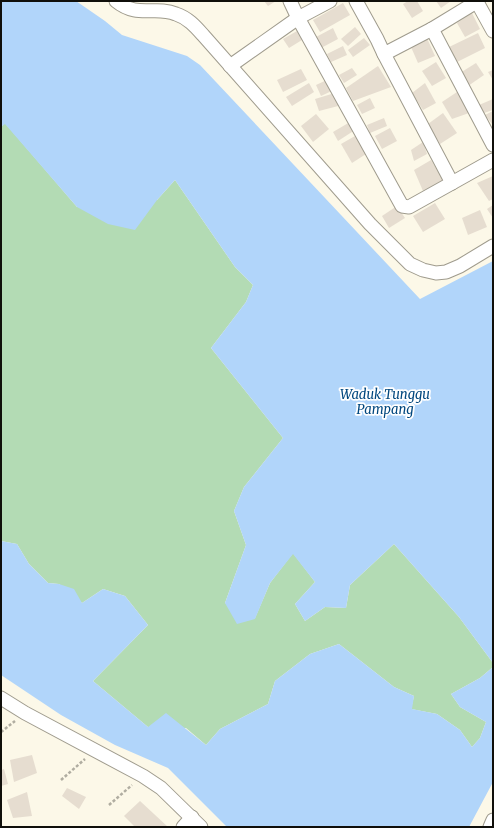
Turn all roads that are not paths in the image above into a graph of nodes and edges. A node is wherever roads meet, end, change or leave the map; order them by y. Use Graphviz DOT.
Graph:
graph roads {
  1 [pos="116,1"];
  2 [pos="290,1"];
  3 [pos="330,1"];
  4 [pos="356,1"];
  5 [pos="478,1"];
  6 [pos="298,18"];
  7 [pos="432,29"];
  8 [pos="493,31"];
  9 [pos="384,54"];
  10 [pos="230,66"];
  11 [pos="493,145"];
  12 [pos="493,160"];
  13 [pos="452,183"];
  14 [pos="493,246"];
  15 [pos="1,698"];
  16 [pos="192,817"];
  17 [pos="493,820"];
  18 [pos="182,827"];
  19 [pos="201,827"];
  20 [pos="490,827"];
  1 -- 10 [label="street"];
  2 -- 6 [label="street"];
  3 -- 6 [label="street"];
  4 -- 9 [label="street"];
  5 -- 7 [label="street"];
  5 -- 8 [label="street"];
  6 -- 10 [label="street"];
  6 -- 13 [label="street"];
  7 -- 9 [label="street"];
  7 -- 11 [label="street"];
  9 -- 13 [label="street"];
  10 -- 14 [label="street"];
  12 -- 13 [label="street"];
  15 -- 16 [label="street"];
  16 -- 18 [label="street"];
  16 -- 19 [label="street"];
  17 -- 20 [label="street"];
}
